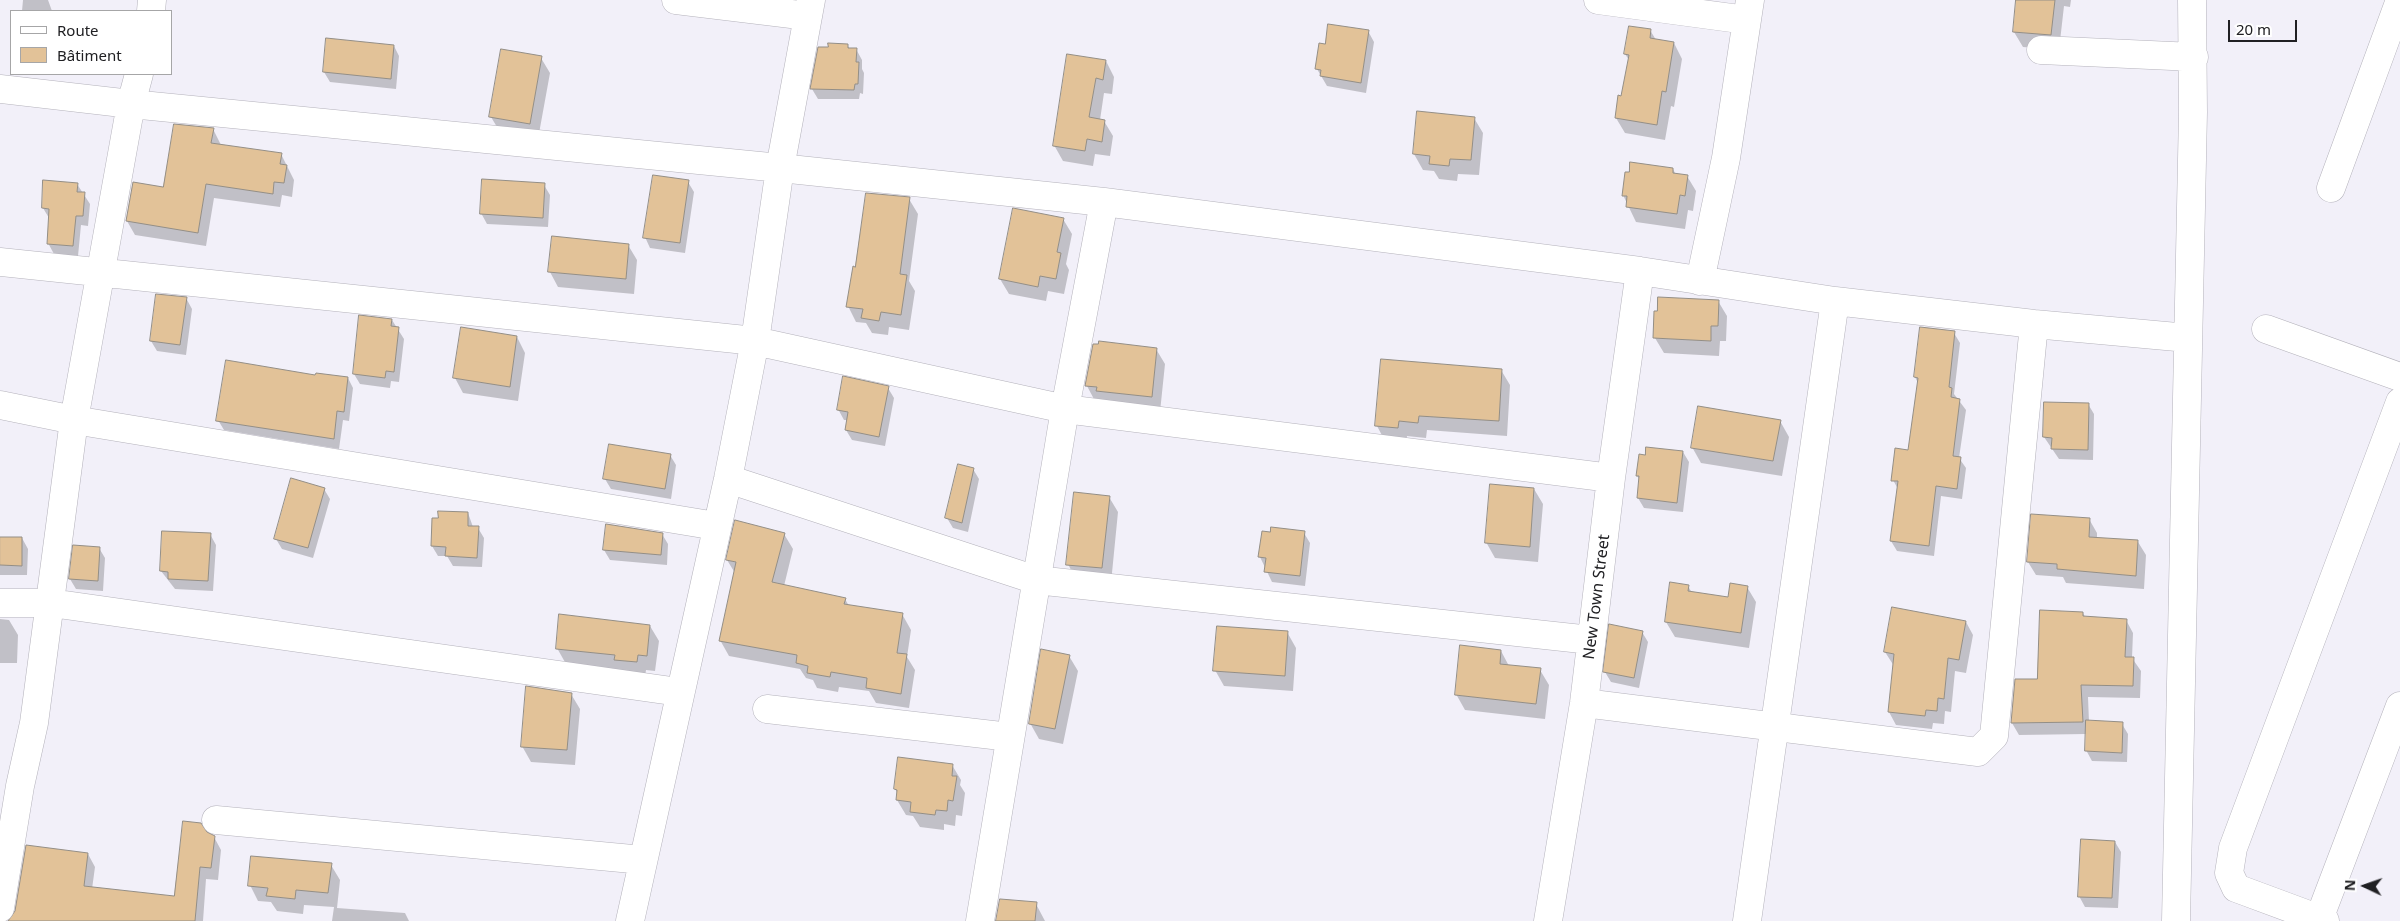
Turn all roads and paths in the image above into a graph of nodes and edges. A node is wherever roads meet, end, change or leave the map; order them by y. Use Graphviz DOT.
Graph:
graph roads {
  1 [pos="676,0"];
  2 [pos="1598,0"];
  3 [pos="2192,0"];
  4 [pos="2400,0"];
  5 [pos="810,8"];
  6 [pos="1748,10"];
  7 [pos="2041,50"];
  8 [pos="2194,57"];
  9 [pos="139,75"];
  10 [pos="0,89"];
  11 [pos="131,104"];
  12 [pos="780,168"];
  13 [pos="2331,188"];
  14 [pos="1104,202"];
  15 [pos="0,262"];
  16 [pos="1640,272"];
  17 [pos="101,274"];
  18 [pos="1700,281"];
  19 [pos="1835,302"];
  20 [pos="2034,324"];
  21 [pos="2266,329"];
  22 [pos="2188,338"];
  23 [pos="755,341"];
  24 [pos="2400,377"];
  25 [pos="2400,402"];
  26 [pos="0,406"];
  27 [pos="1065,408"];
  28 [pos="74,420"];
  29 [pos="1611,478"];
  30 [pos="728,479"];
  31 [pos="716,526"];
  32 [pos="1036,580"];
  33 [pos="0,603"];
  34 [pos="51,603"];
  35 [pos="1591,640"];
  36 [pos="679,692"];
  37 [pos="1584,703"];
  38 [pos="2400,706"];
  39 [pos="767,709"];
  40 [pos="1775,726"];
  41 [pos="1010,737"];
  42 [pos="216,820"];
  43 [pos="643,860"];
  44 [pos="0,908"];
  45 [pos="2322,920"];
  46 [pos="630,921"];
  47 [pos="980,921"];
  48 [pos="1548,921"];
  49 [pos="1747,921"];
  50 [pos="2176,921"];
  1 -- 5 [label="street"];
  2 -- 6 [label="street"];
  3 -- 8 [label="street"];
  4 -- 13 [label="street"];
  5 -- 12 [label="street"];
  6 -- 18 [label="street"];
  7 -- 8 [label="street"];
  8 -- 22 [label="street"];
  9 -- 11 [label="street"];
  10 -- 11 [label="street"];
  11 -- 12 [label="street"];
  11 -- 17 [label="street"];
  12 -- 14 [label="street"];
  12 -- 23 [label="street"];
  14 -- 16 [label="street"];
  14 -- 27 [label="street"];
  15 -- 17 [label="street"];
  16 -- 18 [label="street"];
  16 -- 29 [label="street, New Town Street"];
  17 -- 23 [label="street"];
  17 -- 28 [label="street"];
  18 -- 19 [label="street"];
  19 -- 20 [label="street"];
  19 -- 40 [label="street"];
  20 -- 22 [label="street"];
  20 -- 40 [label="street"];
  21 -- 24 [label="street"];
  22 -- 50 [label="street"];
  23 -- 27 [label="street"];
  23 -- 30 [label="street"];
  25 -- 45 [label="street"];
  26 -- 28 [label="street"];
  27 -- 29 [label="street"];
  27 -- 32 [label="street"];
  28 -- 31 [label="street"];
  28 -- 34 [label="street"];
  29 -- 35 [label="street, New Town Street"];
  30 -- 31 [label="street"];
  30 -- 32 [label="street"];
  31 -- 36 [label="street"];
  32 -- 35 [label="street"];
  32 -- 41 [label="street"];
  33 -- 34 [label="street"];
  34 -- 36 [label="street"];
  34 -- 44 [label="street"];
  35 -- 37 [label="street, New Town Street"];
  36 -- 43 [label="street"];
  37 -- 40 [label="street"];
  37 -- 48 [label="street, New Town Street"];
  38 -- 45 [label="street"];
  39 -- 41 [label="street"];
  40 -- 49 [label="street"];
  41 -- 47 [label="street"];
  42 -- 43 [label="street"];
  43 -- 46 [label="street"];
}
